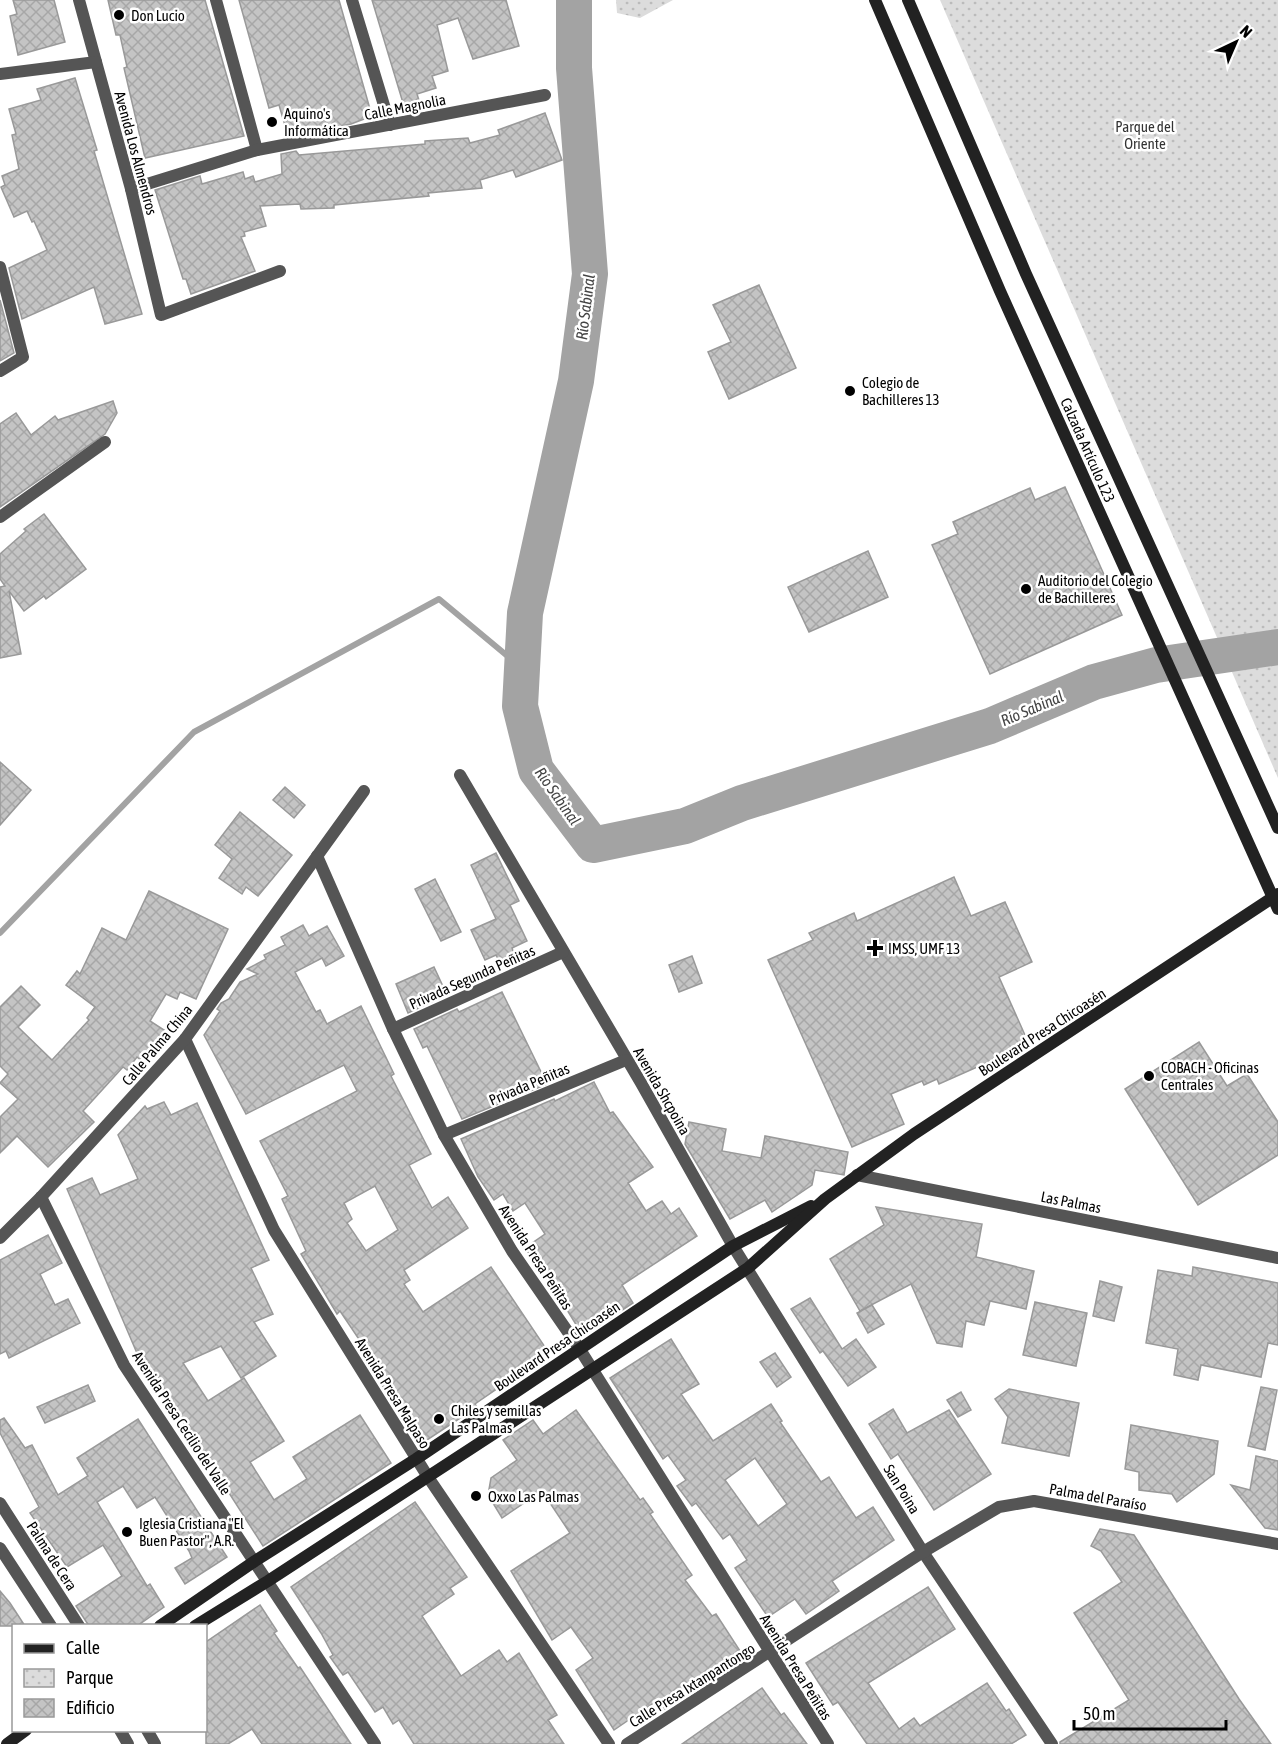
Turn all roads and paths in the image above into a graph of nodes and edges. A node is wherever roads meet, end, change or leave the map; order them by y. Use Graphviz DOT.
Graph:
graph roads {
  1 [pos="79,0"];
  2 [pos="216,0"];
  3 [pos="352,0"];
  4 [pos="875,0"];
  5 [pos="908,0"];
  6 [pos="96,62"];
  7 [pos="0,74"];
  8 [pos="546,96"];
  9 [pos="390,125"];
  10 [pos="257,150"];
  11 [pos="131,189"];
  12 [pos="0,267"];
  13 [pos="280,271"];
  14 [pos="0,371"];
  15 [pos="105,442"];
  16 [pos="0,517"];
  17 [pos="460,775"];
  18 [pos="364,791"];
  19 [pos="1278,828"];
  20 [pos="317,856"];
  21 [pos="1276,900"];
  22 [pos="563,952"];
  23 [pos="393,1029"];
  24 [pos="185,1039"];
  25 [pos="626,1060"];
  26 [pos="444,1135"];
  27 [pos="857,1175"];
  28 [pos="41,1197"];
  29 [pos="825,1199"];
  30 [pos="0,1238"];
  31 [pos="733,1246"];
  32 [pos="1278,1258"];
  33 [pos="748,1268"];
  34 [pos="579,1348"];
  35 [pos="592,1370"];
  36 [pos="416,1459"];
  37 [pos="428,1477"];
  38 [pos="0,1503"];
  39 [pos="1278,1544"];
  40 [pos="0,1548"];
  41 [pos="923,1552"];
  42 [pos="255,1560"];
  43 [pos="268,1581"];
  44 [pos="50,1624"];
  45 [pos="79,1624"];
  46 [pos="163,1624"];
  47 [pos="198,1624"];
  48 [pos="770,1653"];
  49 [pos="25,1732"];
  50 [pos="7,1744"];
  51 [pos="375,1744"];
  52 [pos="609,1744"];
  53 [pos="627,1744"];
  54 [pos="828,1744"];
  55 [pos="1052,1744"];
  1 -- 6 [label="street, Avenida Los Almendros"];
  2 -- 10 [label="street"];
  3 -- 9 [label="street"];
  4 -- 21 [label="main road, Calzada Artículo 123"];
  5 -- 19 [label="main road, Calzada Artículo 123"];
  6 -- 7 [label="street"];
  6 -- 11 [label="street, Avenida Los Almendros"];
  8 -- 9 [label="street, Calle Magnolia"];
  9 -- 10 [label="street, Calle Magnolia"];
  10 -- 11 [label="street, Calle Magnolia"];
  11 -- 13 [label="street, Avenida Los Almendros"];
  12 -- 14 [label="street"];
  15 -- 16 [label="street"];
  17 -- 22 [label="street, Avenida Shcpoina"];
  18 -- 20 [label="street, Calle Palma China"];
  20 -- 23 [label="street, Avenida Presa Peñitas"];
  20 -- 24 [label="street, Calle Palma China"];
  21 -- 27 [label="main road, Boulevard Presa Chicoasén"];
  22 -- 23 [label="street, Privada Segunda Peñitas"];
  22 -- 25 [label="street, Avenida Shcpoina"];
  23 -- 26 [label="street, Avenida Presa Peñitas"];
  24 -- 28 [label="street, Calle Palma China"];
  24 -- 36 [label="street, Avenida Presa Malpaso"];
  25 -- 26 [label="street, Privada Peñitas"];
  25 -- 31 [label="street, Avenida Shcpoina"];
  26 -- 34 [label="street, Avenida Presa Peñitas"];
  27 -- 29 [label="main road, Boulevard Presa Chicoasén"];
  27 -- 32 [label="street, Las Palmas"];
  28 -- 30 [label="street, Calle Palma China"];
  28 -- 42 [label="street, Avenida Presa Cecilio del Valle"];
  29 -- 31 [label="main road, Boulevard Presa Chicoasén"];
  29 -- 33 [label="main road, Boulevard Presa Chicoasén"];
  31 -- 33 [label="street, San Poina"];
  31 -- 34 [label="main road, Boulevard Presa Chicoasén"];
  33 -- 35 [label="main road, Boulevard Presa Chicoasén"];
  33 -- 41 [label="street, San Poina"];
  34 -- 35 [label="street, Avenida Presa Peñitas"];
  34 -- 36 [label="main road, Boulevard Presa Chicoasén"];
  35 -- 37 [label="main road, Boulevard Presa Chicoasén"];
  35 -- 48 [label="street, Avenida Presa Peñitas"];
  36 -- 37 [label="street, Avenida Presa Malpaso"];
  36 -- 42 [label="main road, Boulevard Presa Chicoasén"];
  37 -- 43 [label="main road, Boulevard Presa Chicoasén"];
  37 -- 52 [label="street, Avenida Presa Malpaso"];
  38 -- 45 [label="street, Palma de Cera"];
  39 -- 41 [label="street, Palma del Paraíso"];
  40 -- 44 [label="street"];
  41 -- 48 [label="street, Calle Presa Ixtanpantongo"];
  41 -- 55 [label="street, San Poina"];
  42 -- 43 [label="street, Avenida Presa Cecilio del Valle"];
  42 -- 46 [label="main road, Boulevard Presa Chicoasén"];
  43 -- 47 [label="main road, Boulevard Presa Chicoasén"];
  43 -- 51 [label="street, Avenida Presa Cecilio del Valle"];
  48 -- 53 [label="street, Calle Presa Ixtanpantongo"];
  48 -- 54 [label="street, Avenida Presa Peñitas"];
  49 -- 50 [label="main road"];
}
